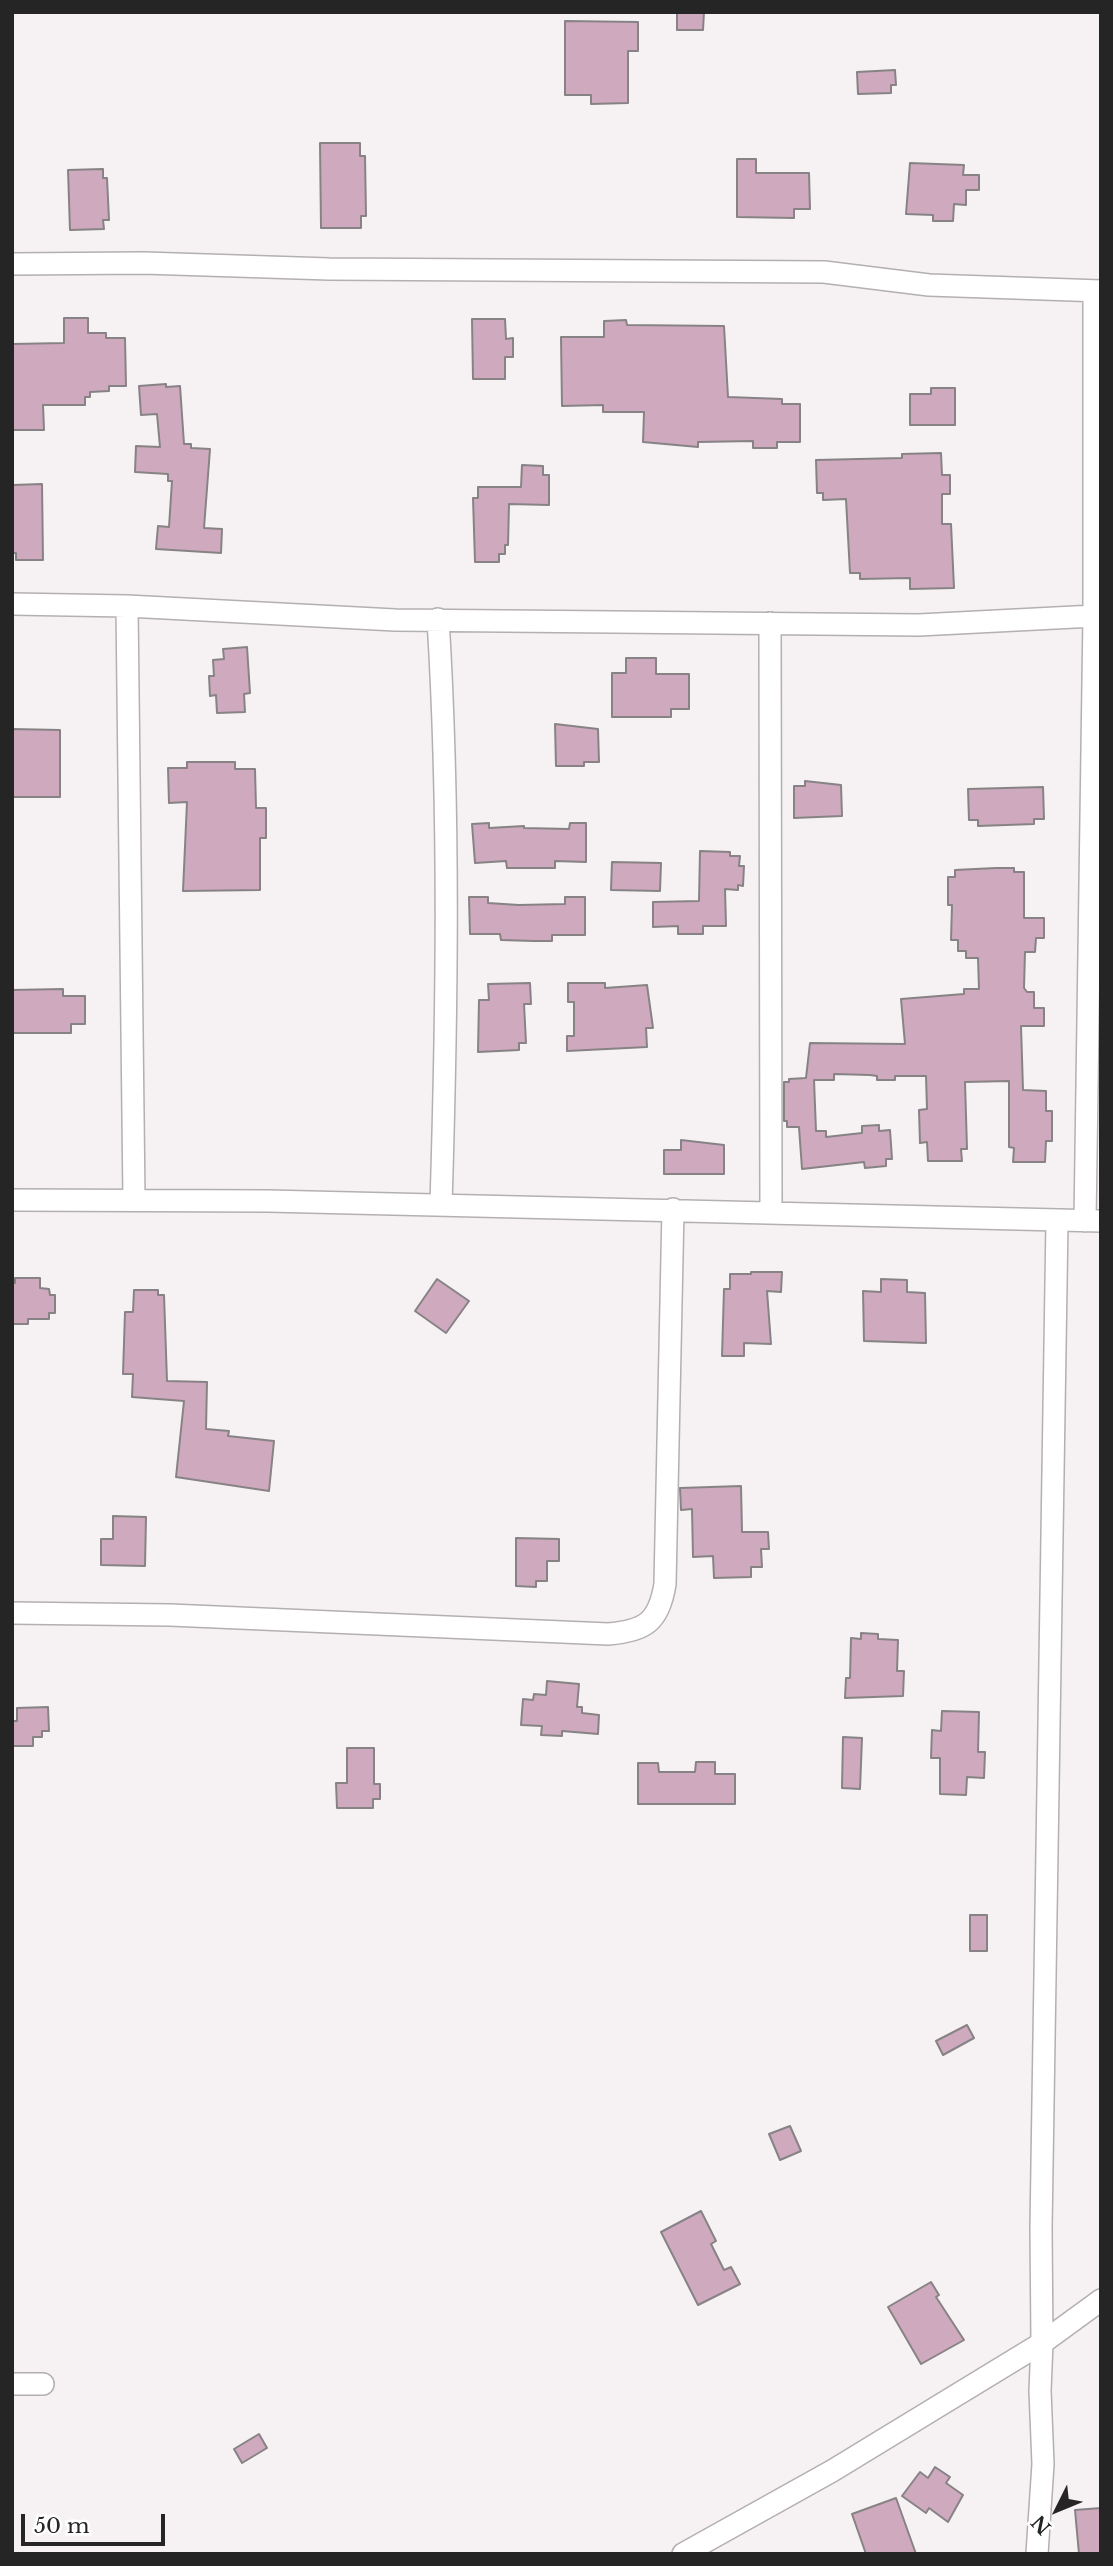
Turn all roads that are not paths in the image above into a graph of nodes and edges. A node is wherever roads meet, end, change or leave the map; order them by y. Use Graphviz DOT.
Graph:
graph roads {
  1 [pos="12,264"];
  2 [pos="1097,291"];
  3 [pos="12,604"];
  4 [pos="127,606"];
  5 [pos="1094,616"];
  6 [pos="438,619"];
  7 [pos="770,623"];
  8 [pos="12,1200"];
  9 [pos="134,1200"];
  10 [pos="441,1205"];
  11 [pos="673,1209"];
  12 [pos="771,1212"];
  13 [pos="1057,1221"];
  14 [pos="1093,1221"];
  15 [pos="12,1613"];
  16 [pos="1101,2300"];
  17 [pos="1042,2343"];
  18 [pos="43,2384"];
  19 [pos="12,2385"];
  20 [pos="683,2554"];
  21 [pos="1037,2554"];
  1 -- 2 [label="street"];
  2 -- 5 [label="street"];
  3 -- 4 [label="street"];
  4 -- 6 [label="street"];
  4 -- 9 [label="street"];
  5 -- 7 [label="street"];
  5 -- 14 [label="street"];
  6 -- 7 [label="street"];
  6 -- 10 [label="street"];
  7 -- 12 [label="street"];
  8 -- 9 [label="street"];
  9 -- 10 [label="street"];
  10 -- 11 [label="street"];
  11 -- 12 [label="street"];
  11 -- 15 [label="street"];
  12 -- 13 [label="street"];
  13 -- 14 [label="street"];
  13 -- 17 [label="street"];
  16 -- 17 [label="street"];
  17 -- 20 [label="street"];
  17 -- 21 [label="street"];
  18 -- 19 [label="street"];
}
